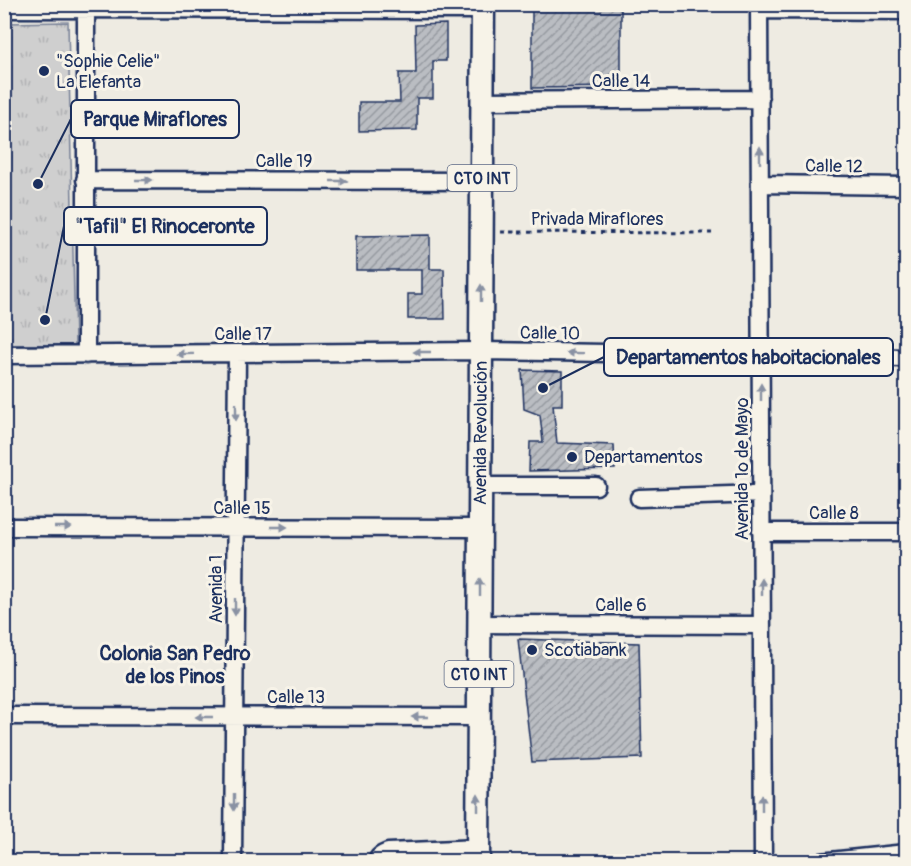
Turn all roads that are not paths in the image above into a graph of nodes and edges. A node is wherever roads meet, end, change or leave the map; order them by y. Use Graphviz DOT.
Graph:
graph roads {
  1 [pos="483,7"];
  2 [pos="759,7"];
  3 [pos="4,9"];
  4 [pos="86,9"];
  5 [pos="906,11"];
  6 [pos="760,99"];
  7 [pos="482,101"];
  8 [pos="85,180"];
  9 [pos="482,181"];
  10 [pos="760,184"];
  11 [pos="906,186"];
  12 [pos="481,351"];
  13 [pos="237,353"];
  14 [pos="4,355"];
  15 [pos="86,355"];
  16 [pos="761,356"];
  17 [pos="906,358"];
  18 [pos="480,486"];
  19 [pos="597,486"];
  20 [pos="761,494"];
  21 [pos="639,498"];
  22 [pos="4,527"];
  23 [pos="236,527"];
  24 [pos="480,528"];
  25 [pos="761,532"];
  26 [pos="906,532"];
  27 [pos="479,624"];
  28 [pos="762,625"];
  29 [pos="4,716"];
  30 [pos="234,717"];
  31 [pos="479,717"];
  32 [pos="906,853"];
  33 [pos="478,855"];
  34 [pos="233,861"];
  35 [pos="377,861"];
  36 [pos="762,861"];
  37 [pos="820,861"];
  1 -- 4 [label="street"];
  1 -- 7 [label="main road, Avenida Revolución / CTO INT"];
  2 -- 5 [label="street"];
  2 -- 6 [label="street, Avenida 1º de Mayo"];
  3 -- 4 [label="street"];
  4 -- 8 [label="street"];
  6 -- 7 [label="street, Calle 14"];
  10 -- 6 [label="street, Avenida 1º de Mayo, one-way"];
  7 -- 9 [label="main road, Avenida Revolución / CTO INT"];
  8 -- 9 [label="street, Calle 19, one-way"];
  8 -- 15 [label="street"];
  12 -- 9 [label="main road, Avenida Revolución / CTO INT, one-way"];
  10 -- 11 [label="street, Calle 12"];
  10 -- 16 [label="street, Avenida 1º de Mayo"];
  12 -- 13 [label="street, Calle 17, one-way"];
  16 -- 12 [label="street, Calle 10, one-way"];
  12 -- 18 [label="main road, Avenida Revolución / CTO INT"];
  13 -- 15 [label="street, Calle 17, one-way"];
  13 -- 23 [label="street, Avenida 1, one-way"];
  14 -- 15 [label="street, Calle 17"];
  16 -- 17 [label="street, Calle 10"];
  20 -- 16 [label="street, Avenida 1º de Mayo, one-way"];
  18 -- 19 [label="street"];
  18 -- 24 [label="main road, Avenida Revolución / CTO INT"];
  20 -- 21 [label="street"];
  20 -- 25 [label="street, Avenida 1º de Mayo"];
  22 -- 23 [label="street, Calle 15, one-way"];
  23 -- 24 [label="street, Calle 15, one-way"];
  23 -- 30 [label="street, Avenida 1, one-way"];
  27 -- 24 [label="main road, Avenida Revolución / CTO INT, one-way"];
  25 -- 26 [label="street, Calle 8"];
  28 -- 25 [label="street, Avenida 1º de Mayo, one-way"];
  27 -- 28 [label="street, Calle 6"];
  27 -- 31 [label="main road, Avenida Revolución / CTO INT"];
  36 -- 28 [label="street, Avenida 1º de Mayo, one-way"];
  30 -- 29 [label="street, Calle 13, one-way"];
  31 -- 30 [label="street, Calle 13, one-way"];
  30 -- 34 [label="street, Avenida 1, one-way"];
  33 -- 31 [label="main road, Avenida Revolución / CTO INT, one-way"];
  32 -- 37 [label="street"];
  33 -- 35 [label="street"];
}
